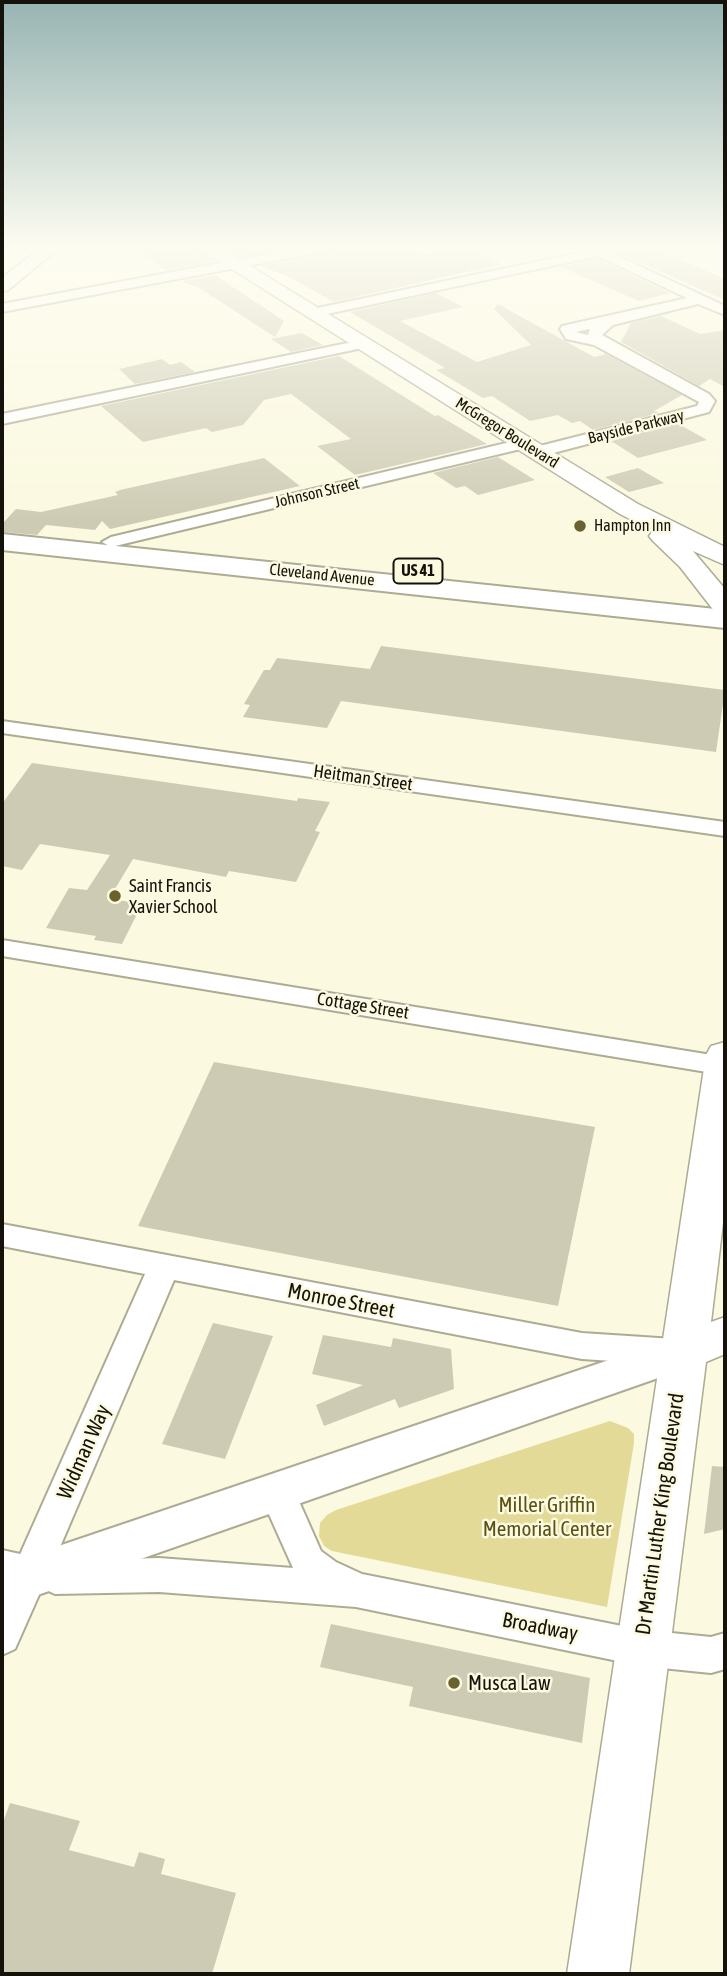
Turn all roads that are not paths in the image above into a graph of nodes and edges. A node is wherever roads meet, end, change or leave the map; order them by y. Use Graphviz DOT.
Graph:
graph roads {
  1 [pos="354,339"];
  2 [pos="588,339"];
  3 [pos="598,341"];
  4 [pos="362,344"];
  5 [pos="703,397"];
  6 [pos="724,406"];
  7 [pos="694,412"];
  8 [pos="2,419"];
  9 [pos="530,448"];
  10 [pos="629,509"];
  11 [pos="2,530"];
  12 [pos="2,542"];
  13 [pos="99,547"];
  14 [pos="723,559"];
  15 [pos="725,617"];
  16 [pos="2,727"];
  17 [pos="725,829"];
  18 [pos="2,948"];
  19 [pos="724,1060"];
  20 [pos="708,1179"];
  21 [pos="725,1232"];
  22 [pos="2,1235"];
  23 [pos="164,1267"];
  24 [pos="725,1335"];
  25 [pos="683,1352"];
  26 [pos="277,1492"];
  27 [pos="15,1574"];
  28 [pos="356,1590"];
  29 [pos="2,1637"];
  30 [pos="642,1648"];
  31 [pos="725,1651"];
  32 [pos="598,1974"];
  1 -- 4 [label="main road, McGregor Boulevard"];
  2 -- 3 [label="street, Bayside Parkway"];
  3 -- 5 [label="street, Bayside Parkway"];
  4 -- 8 [label="street"];
  4 -- 9 [label="main road, McGregor Boulevard"];
  5 -- 6 [label="street, Bayside Parkway"];
  5 -- 7 [label="street, Bayside Parkway"];
  6 -- 7 [label="street, Bayside Parkway"];
  7 -- 9 [label="street, Bayside Parkway"];
  9 -- 10 [label="main road, McGregor Boulevard"];
  9 -- 13 [label="street, Johnson Street"];
  10 -- 14 [label="main road, McGregor Boulevard"];
  10 -- 15 [label="main road, McGregor Boulevard"];
  11 -- 13 [label="main road, Cleveland Avenue / US 41"];
  12 -- 13 [label="main road, Cleveland Avenue / US 41"];
  13 -- 15 [label="main road, Cleveland Avenue / US 41"];
  13 -- 15 [label="main road, Cleveland Avenue / US 41"];
  13 -- 15 [label="main road"];
  16 -- 17 [label="street, Heitman Street"];
  18 -- 19 [label="street, Cottage Street"];
  19 -- 20 [label="main road, Dr Martin Luther King Boulevard"];
  20 -- 21 [label="main road"];
  20 -- 25 [label="main road, Dr Martin Luther King Boulevard"];
  22 -- 23 [label="street, Monroe Street"];
  23 -- 25 [label="street, Monroe Street"];
  23 -- 27 [label="street, Widman Way"];
  24 -- 25 [label="main road"];
  25 -- 26 [label="street"];
  25 -- 30 [label="main road, Dr Martin Luther King Boulevard"];
  26 -- 27 [label="street"];
  26 -- 28 [label="street, Broadway"];
  27 -- 28 [label="street, Broadway"];
  27 -- 29 [label="street, Widman Way"];
  28 -- 30 [label="street, Broadway"];
  30 -- 31 [label="street, Broadway"];
  30 -- 32 [label="main road, Dr Martin Luther King Boulevard"];
}
